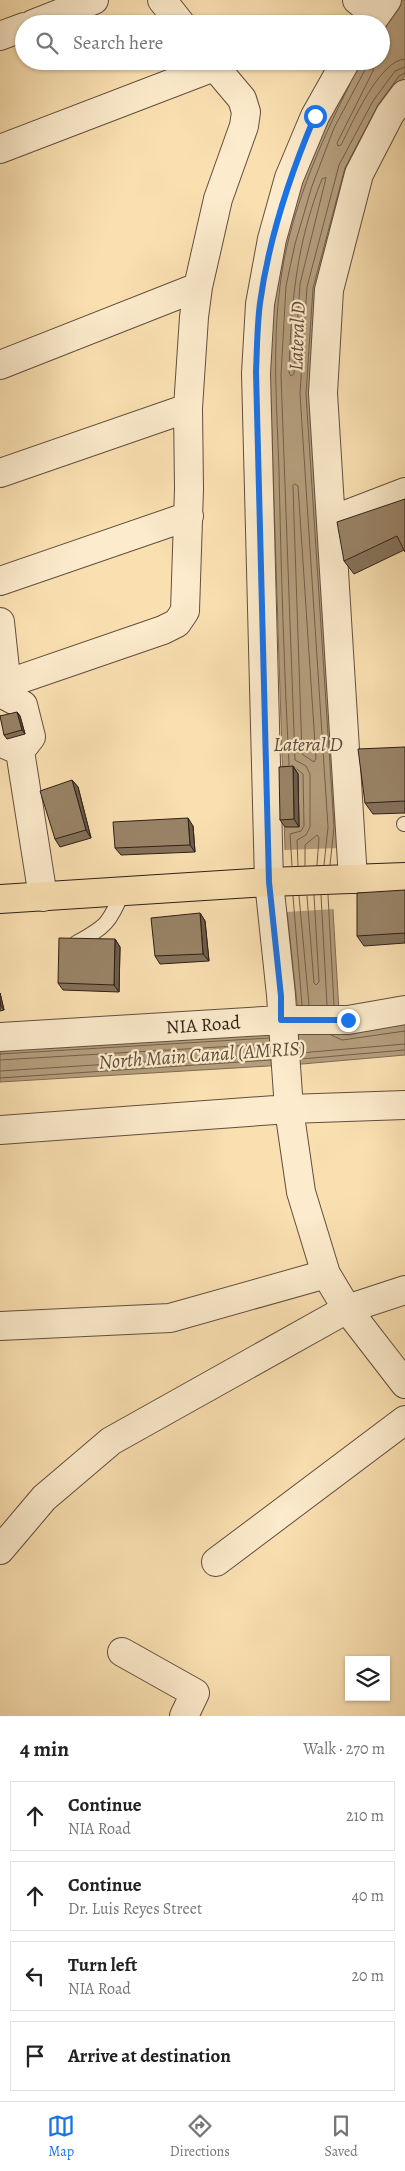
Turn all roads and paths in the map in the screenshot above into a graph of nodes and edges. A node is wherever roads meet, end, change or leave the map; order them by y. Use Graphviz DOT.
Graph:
graph roads {
  1 [pos="94,0"];
  2 [pos="162,0"];
  3 [pos="56,15"];
  4 [pos="174,15"];
  5 [pos="15,30"];
  6 [pos="0,36"];
  7 [pos="197,70"];
  8 [pos="217,70"];
  9 [pos="341,70"];
  10 [pos="405,94"];
  11 [pos="0,149"];
  12 [pos="198,287"];
  13 [pos="0,365"];
  14 [pos="188,408"];
  15 [pos="0,473"];
  16 [pos="405,492"];
  17 [pos="189,516"];
  18 [pos="332,520"];
  19 [pos="0,582"];
  20 [pos="0,622"];
  21 [pos="3,693"];
  22 [pos="0,730"];
  23 [pos="20,751"];
  24 [pos="405,877"];
  25 [pos="347,879"];
  26 [pos="276,882"];
  27 [pos="123,892"];
  28 [pos="44,896"];
  29 [pos="0,899"];
  30 [pos="76,943"];
  31 [pos="405,1010"];
  32 [pos="283,1036"];
  33 [pos="0,1037"];
  34 [pos="405,1105"];
  35 [pos="289,1109"];
  36 [pos="0,1130"];
  37 [pos="326,1274"];
  38 [pos="405,1290"];
  39 [pos="346,1309"];
  40 [pos="0,1326"];
  41 [pos="405,1384"];
  42 [pos="405,1420"];
  43 [pos="0,1550"];
  44 [pos="216,1562"];
  45 [pos="122,1652"];
  46 [pos="184,1716"];
  1 -- 3 [label="street"];
  2 -- 4 [label="street"];
  5 -- 6 [label="street"];
  7 -- 11 [label="street"];
  8 -- 12 [label="street"];
  9 -- 26 [label="street"];
  10 -- 18 [label="street"];
  12 -- 13 [label="street"];
  12 -- 14 [label="street"];
  14 -- 15 [label="street"];
  14 -- 17 [label="street"];
  16 -- 18 [label="street"];
  17 -- 19 [label="street"];
  17 -- 21 [label="street"];
  18 -- 25 [label="street"];
  20 -- 21 [label="street"];
  21 -- 23 [label="street"];
  22 -- 23 [label="street"];
  23 -- 28 [label="street"];
  24 -- 25 [label="highway"];
  25 -- 26 [label="highway"];
  26 -- 27 [label="highway"];
  26 -- 32 [label="street"];
  27 -- 28 [label="highway"];
  27 -- 30 [label="lane"];
  28 -- 29 [label="highway"];
  31 -- 32 [label="street, NIA Road"];
  32 -- 33 [label="street, NIA Road"];
  32 -- 35 [label="street"];
  34 -- 35 [label="street"];
  35 -- 36 [label="street"];
  35 -- 37 [label="street"];
  37 -- 39 [label="street"];
  37 -- 40 [label="street"];
  38 -- 39 [label="street"];
  39 -- 41 [label="street"];
  39 -- 43 [label="street"];
  42 -- 44 [label="street"];
  45 -- 46 [label="street"];
}
